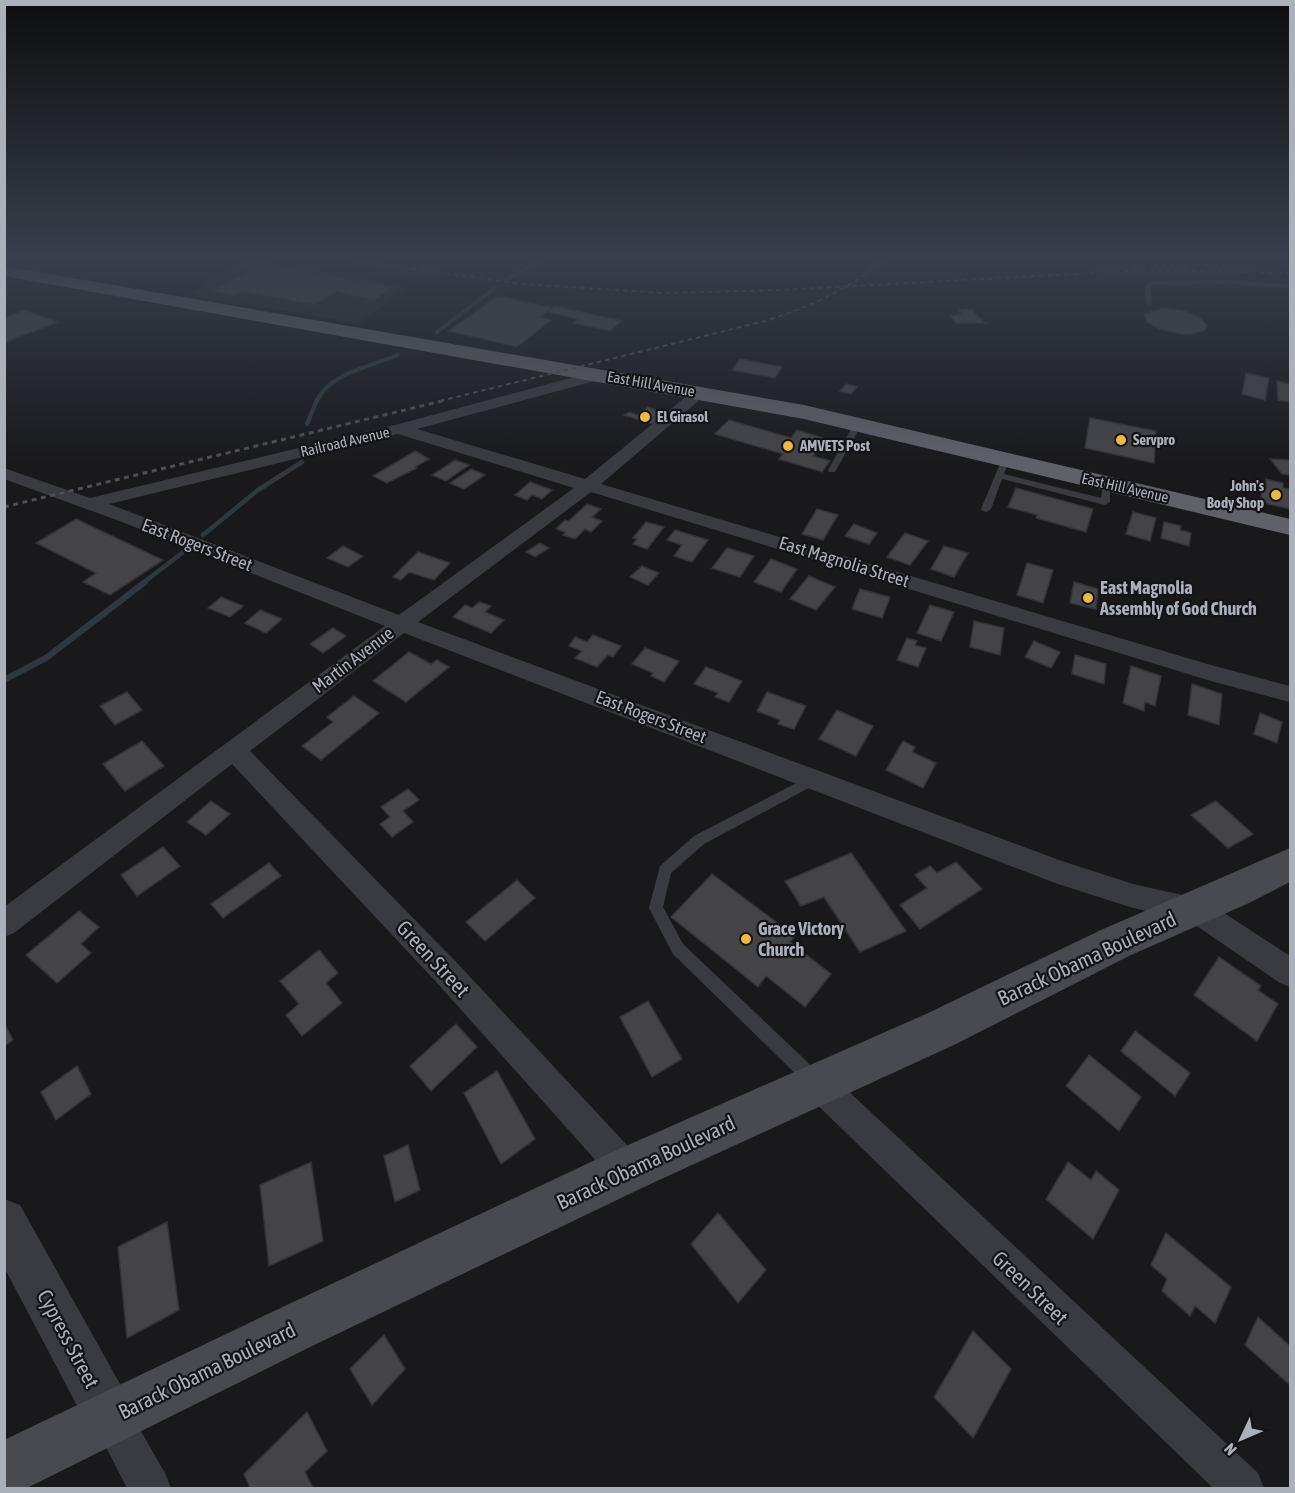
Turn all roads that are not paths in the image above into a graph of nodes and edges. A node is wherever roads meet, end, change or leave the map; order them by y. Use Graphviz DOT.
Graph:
graph roads {
  1 [pos="329,328"];
  2 [pos="601,375"];
  3 [pos="699,393"];
  4 [pos="858,424"];
  5 [pos="399,429"];
  6 [pos="1003,468"];
  7 [pos="832,470"];
  8 [pos="4,473"];
  9 [pos="587,485"];
  10 [pos="88,504"];
  11 [pos="986,509"];
  12 [pos="1290,527"];
  13 [pos="402,623"];
  14 [pos="1290,694"];
  15 [pos="234,750"];
  16 [pos="814,779"];
  17 [pos="1290,864"];
  18 [pos="1194,909"];
  19 [pos="4,924"];
  20 [pos="1290,973"];
  21 [pos="819,1085"];
  22 [pos="627,1170"];
  23 [pos="4,1221"];
  24 [pos="111,1418"];
  25 [pos="4,1470"];
  26 [pos="150,1488"];
  27 [pos="1243,1488"];
  1 -- 2 [label="highway, East Hill Avenue"];
  2 -- 3 [label="highway, East Hill Avenue"];
  2 -- 5 [label="street, Railroad Avenue"];
  3 -- 4 [label="highway, East Hill Avenue"];
  3 -- 9 [label="street, Martin Avenue"];
  4 -- 6 [label="highway, East Hill Avenue"];
  4 -- 7 [label="lane"];
  5 -- 9 [label="street, East Magnolia Street"];
  5 -- 10 [label="street, Railroad Avenue"];
  6 -- 11 [label="lane"];
  6 -- 12 [label="highway, East Hill Avenue"];
  8 -- 10 [label="street, East Rogers Street"];
  9 -- 13 [label="street, Martin Avenue"];
  9 -- 14 [label="street, East Magnolia Street"];
  10 -- 13 [label="street, East Rogers Street"];
  13 -- 15 [label="street, Martin Avenue"];
  13 -- 16 [label="street, East Rogers Street"];
  15 -- 19 [label="street, Martin Avenue"];
  15 -- 22 [label="street, Green Street"];
  16 -- 18 [label="street, East Rogers Street"];
  16 -- 21 [label="lane"];
  17 -- 18 [label="main road, Barack Obama Boulevard"];
  18 -- 20 [label="street, East Rogers Street"];
  18 -- 21 [label="main road, Barack Obama Boulevard"];
  21 -- 22 [label="main road, Barack Obama Boulevard"];
  21 -- 27 [label="street, Green Street"];
  22 -- 24 [label="main road, Barack Obama Boulevard"];
  23 -- 24 [label="street, Cypress Street"];
  24 -- 25 [label="main road, Barack Obama Boulevard"];
  24 -- 26 [label="street, Cypress Street"];
}
